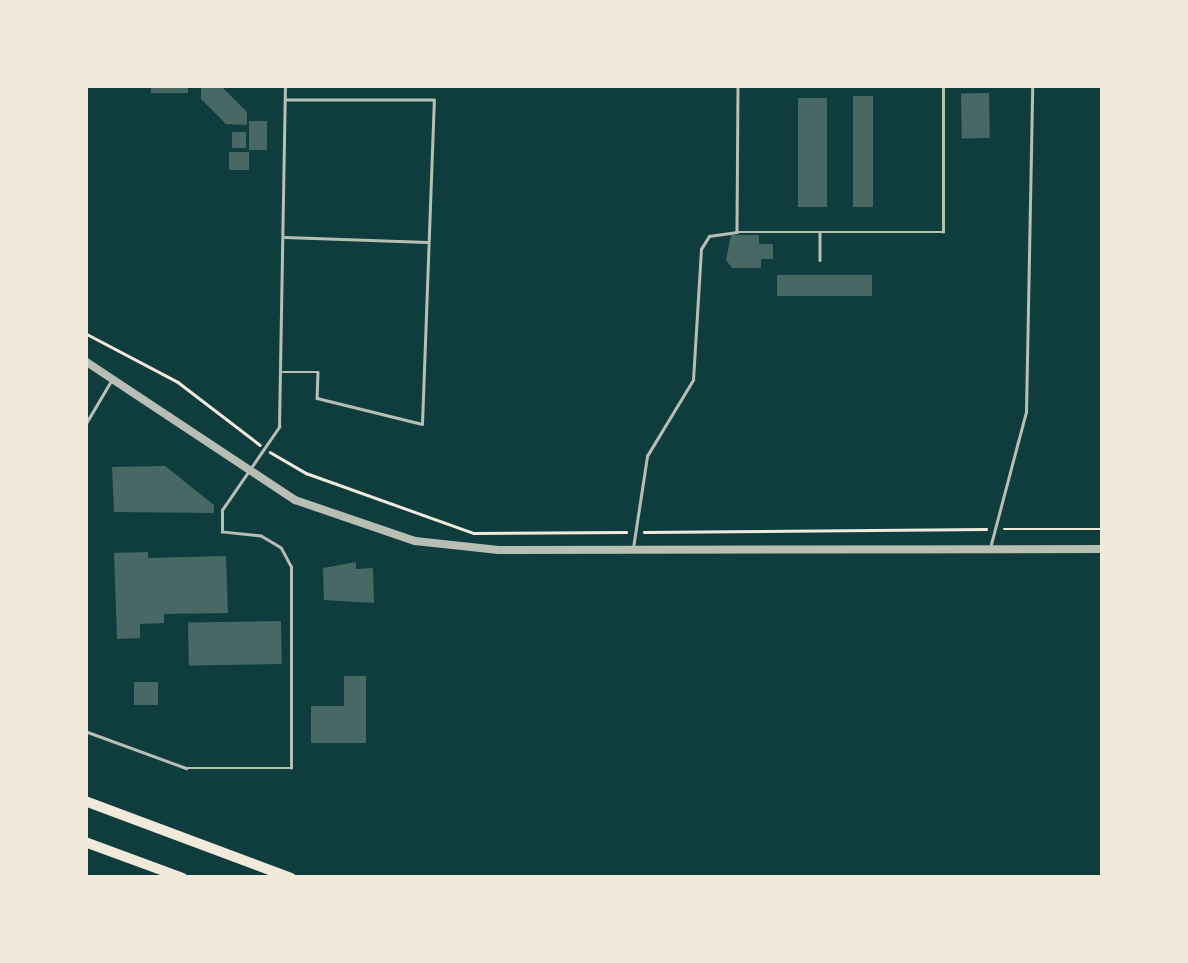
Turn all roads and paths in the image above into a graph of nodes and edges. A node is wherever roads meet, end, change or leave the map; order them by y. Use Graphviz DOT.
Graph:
graph roads {
  1 [pos="285,85"];
  2 [pos="738,85"];
  3 [pos="942,85"];
  4 [pos="1032,85"];
  5 [pos="284,100"];
  6 [pos="737,232"];
  7 [pos="820,232"];
  8 [pos="282,237"];
  9 [pos="428,242"];
  10 [pos="820,260"];
  11 [pos="85,333"];
  12 [pos="85,362"];
  13 [pos="280,372"];
  14 [pos="112,379"];
  15 [pos="85,425"];
  16 [pos="264,448"];
  17 [pos="248,471"];
  18 [pos="996,529"];
  19 [pos="1103,529"];
  20 [pos="634,532"];
  21 [pos="989,549"];
  22 [pos="1103,549"];
  23 [pos="632,551"];
  24 [pos="85,731"];
  25 [pos="85,801"];
  26 [pos="85,842"];
  27 [pos="183,878"];
  28 [pos="291,878"];
  1 -- 5 [label="lane"];
  2 -- 6 [label="lane"];
  3 -- 7 [label="lane"];
  4 -- 18 [label="lane"];
  5 -- 8 [label="lane"];
  5 -- 9 [label="lane"];
  6 -- 7 [label="lane"];
  6 -- 20 [label="lane"];
  7 -- 10 [label="lane"];
  8 -- 9 [label="lane"];
  8 -- 13 [label="lane"];
  9 -- 13 [label="lane"];
  11 -- 16 [label="path"];
  12 -- 14 [label="street"];
  13 -- 16 [label="lane"];
  14 -- 15 [label="lane"];
  14 -- 17 [label="street"];
  16 -- 17 [label="lane"];
  16 -- 20 [label="path"];
  17 -- 23 [label="street"];
  17 -- 24 [label="lane"];
  18 -- 19 [label="path"];
  18 -- 20 [label="path"];
  18 -- 21 [label="lane"];
  20 -- 23 [label="lane"];
  21 -- 22 [label="street"];
  21 -- 23 [label="street"];
  25 -- 28 [label="highway"];
  26 -- 27 [label="highway"];
}
